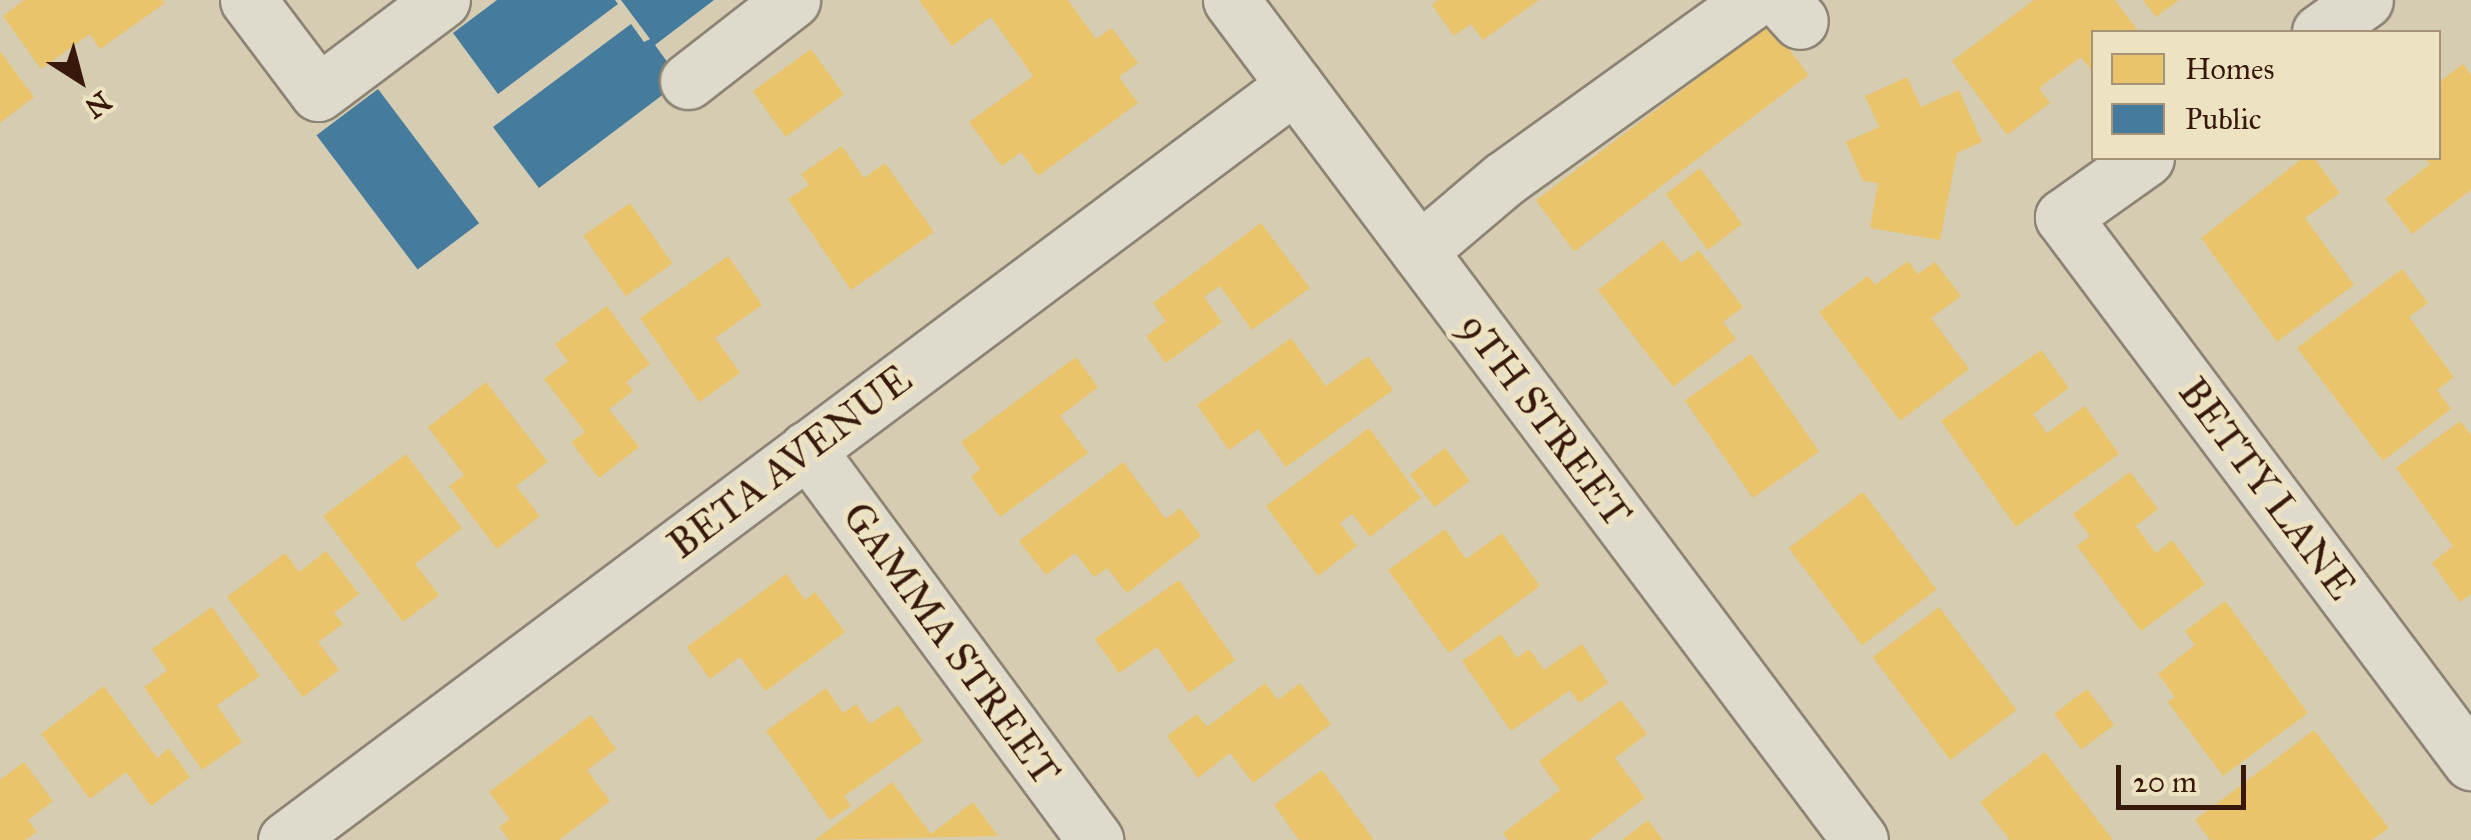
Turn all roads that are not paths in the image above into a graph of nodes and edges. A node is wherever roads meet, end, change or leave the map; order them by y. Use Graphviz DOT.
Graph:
graph roads {
  1 [pos="248,0"];
  2 [pos="442,0"];
  3 [pos="792,0"];
  4 [pos="1230,0"];
  5 [pos="2365,0"];
  6 [pos="1778,7"];
  7 [pos="2323,30"];
  8 [pos="688,81"];
  9 [pos="1295,84"];
  10 [pos="2143,160"];
  11 [pos="1418,251"];
  12 [pos="806,449"];
  13 [pos="2471,762"];
  14 [pos="350,821"];
  15 [pos="286,840"];
  16 [pos="1095,840"];
  17 [pos="1860,840"];
  1 -- 2 [label="street"];
  3 -- 8 [label="street"];
  4 -- 9 [label="street, 9TH STREET"];
  5 -- 7 [label="street"];
  6 -- 11 [label="street"];
  9 -- 11 [label="street, 9TH STREET"];
  9 -- 12 [label="street, BETA AVENUE"];
  10 -- 13 [label="street, BETTY LANE"];
  11 -- 17 [label="street, 9TH STREET"];
  12 -- 14 [label="street, BETA AVENUE"];
  12 -- 16 [label="street, GAMMA STREET"];
  14 -- 15 [label="street, BETA AVENUE"];
}
